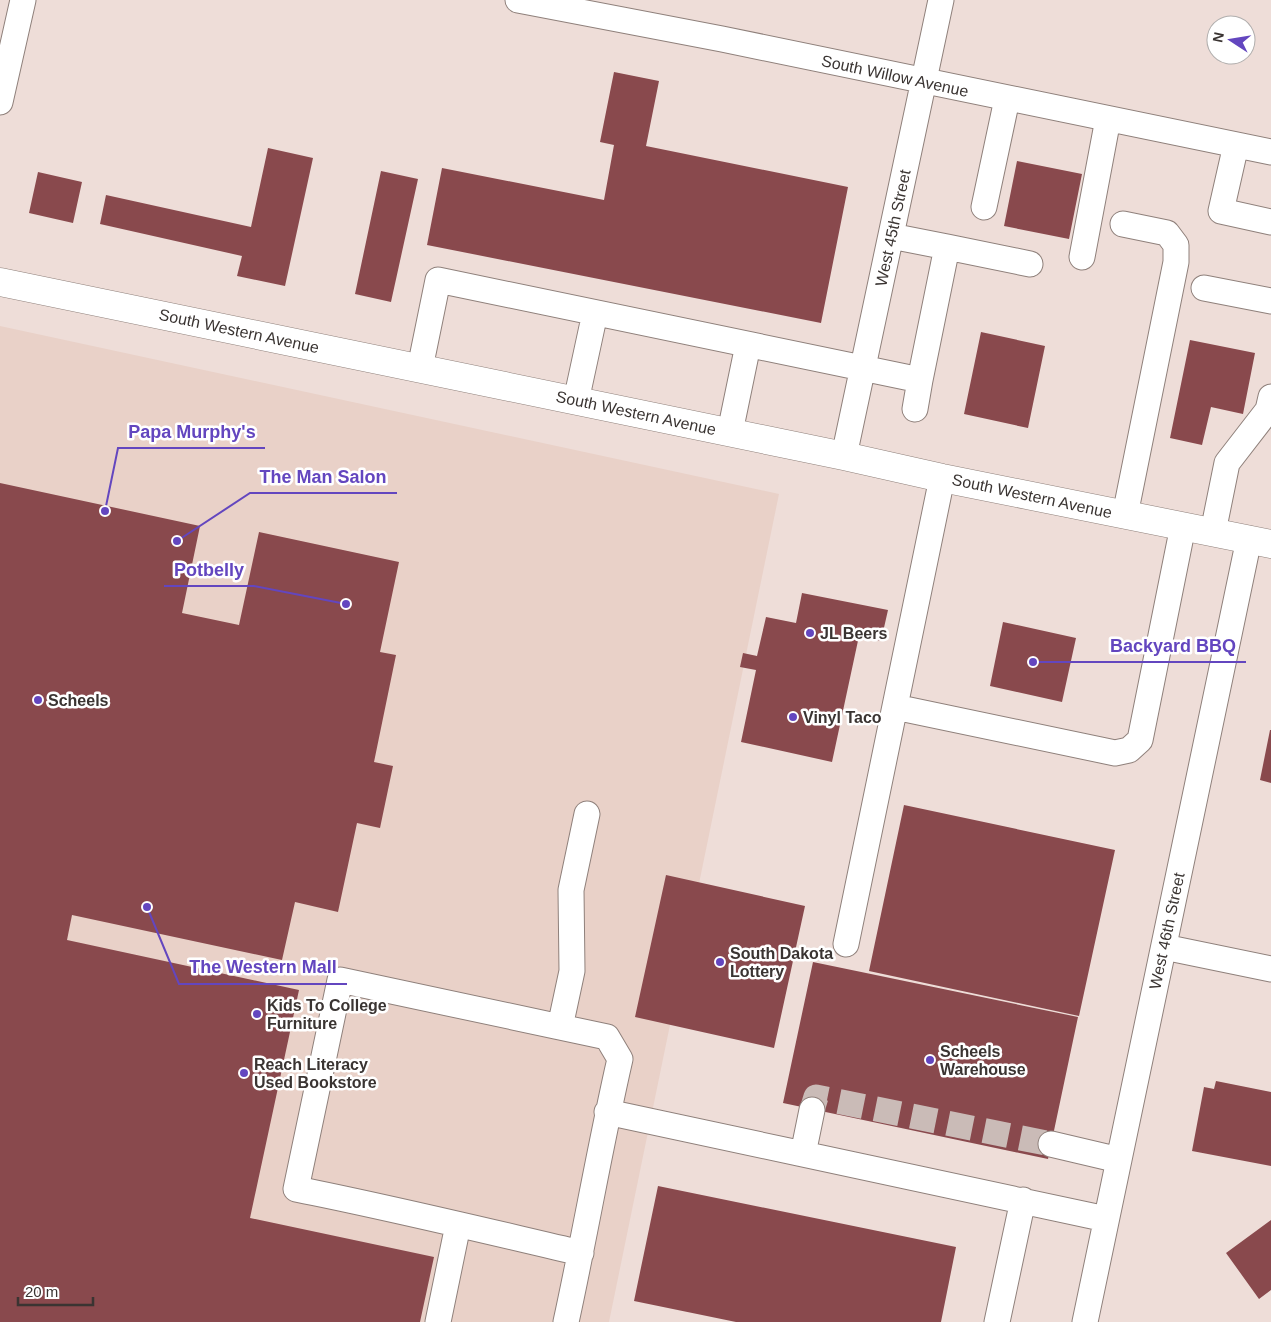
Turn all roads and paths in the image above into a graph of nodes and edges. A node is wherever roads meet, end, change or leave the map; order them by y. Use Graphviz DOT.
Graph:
graph roads {
  1 [pos="23,0"];
  2 [pos="518,0"];
  3 [pos="941,0"];
  4 [pos="8,24"];
  5 [pos="924,82"];
  6 [pos="1006,99"];
  7 [pos="0,102"];
  8 [pos="1108,119"];
  9 [pos="1236,145"];
  10 [pos="1271,152"];
  11 [pos="984,207"];
  12 [pos="1271,222"];
  13 [pos="1123,224"];
  14 [pos="891,236"];
  15 [pos="947,248"];
  16 [pos="1082,257"];
  17 [pos="1030,264"];
  18 [pos="0,282"];
  19 [pos="1204,288"];
  20 [pos="1271,301"];
  21 [pos="594,313"];
  22 [pos="748,345"];
  23 [pos="420,368"];
  24 [pos="863,368"];
  25 [pos="920,380"];
  26 [pos="1271,397"];
  27 [pos="576,401"];
  28 [pos="915,409"];
  29 [pos="730,432"];
  30 [pos="844,456"];
  31 [pos="942,478"];
  32 [pos="1125,515"];
  33 [pos="1183,526"];
  34 [pos="1213,532"];
  35 [pos="1260,542"];
  36 [pos="895,707"];
  37 [pos="588,814"];
  38 [pos="846,944"];
  39 [pos="1164,947"];
  40 [pos="1271,969"];
  41 [pos="560,1027"];
  42 [pos="812,1110"];
  43 [pos="607,1112"];
  44 [pos="1051,1144"];
  45 [pos="804,1154"];
  46 [pos="1119,1160"];
  47 [pos="1023,1200"];
  48 [pos="1106,1219"];
  49 [pos="458,1225"];
  50 [pos="581,1253"];
  51 [pos="438,1322"];
  52 [pos="566,1322"];
  53 [pos="997,1322"];
  54 [pos="1085,1322"];
  1 -- 4 [label="street"];
  2 -- 5 [label="street, South Willow Avenue"];
  3 -- 5 [label="street, West 45th Street"];
  4 -- 7 [label="street"];
  5 -- 6 [label="street, South Willow Avenue"];
  5 -- 14 [label="street, West 45th Street"];
  6 -- 8 [label="street, South Willow Avenue"];
  6 -- 11 [label="street"];
  8 -- 9 [label="street, South Willow Avenue"];
  8 -- 16 [label="street"];
  9 -- 10 [label="street, South Willow Avenue"];
  9 -- 12 [label="street"];
  13 -- 32 [label="street"];
  14 -- 15 [label="street"];
  14 -- 24 [label="street, West 45th Street"];
  15 -- 17 [label="street"];
  15 -- 25 [label="street"];
  18 -- 23 [label="main road, South Western Avenue"];
  19 -- 20 [label="street"];
  21 -- 22 [label="street"];
  21 -- 23 [label="street"];
  21 -- 27 [label="street"];
  22 -- 24 [label="street"];
  22 -- 29 [label="street"];
  23 -- 27 [label="main road, South Western Avenue"];
  24 -- 25 [label="street"];
  24 -- 30 [label="street, West 45th Street"];
  25 -- 28 [label="street"];
  26 -- 34 [label="street"];
  27 -- 29 [label="main road, South Western Avenue"];
  29 -- 30 [label="main road, South Western Avenue"];
  30 -- 31 [label="main road, South Western Avenue"];
  31 -- 32 [label="main road, South Western Avenue"];
  31 -- 36 [label="street"];
  32 -- 33 [label="main road, South Western Avenue"];
  33 -- 34 [label="main road, South Western Avenue"];
  33 -- 36 [label="street"];
  34 -- 35 [label="main road, South Western Avenue"];
  35 -- 39 [label="street, West 46th Street"];
  36 -- 38 [label="street"];
  37 -- 41 [label="street"];
  39 -- 40 [label="street"];
  39 -- 46 [label="street, West 46th Street"];
  41 -- 43 [label="street"];
  41 -- 49 [label="street"];
  42 -- 45 [label="street"];
  43 -- 45 [label="street"];
  43 -- 50 [label="street"];
  44 -- 46 [label="street"];
  45 -- 47 [label="street"];
  46 -- 48 [label="street, West 46th Street"];
  47 -- 48 [label="street"];
  47 -- 53 [label="street"];
  48 -- 54 [label="street, West 46th Street"];
  49 -- 50 [label="street"];
  49 -- 51 [label="street"];
  50 -- 52 [label="street"];
}
